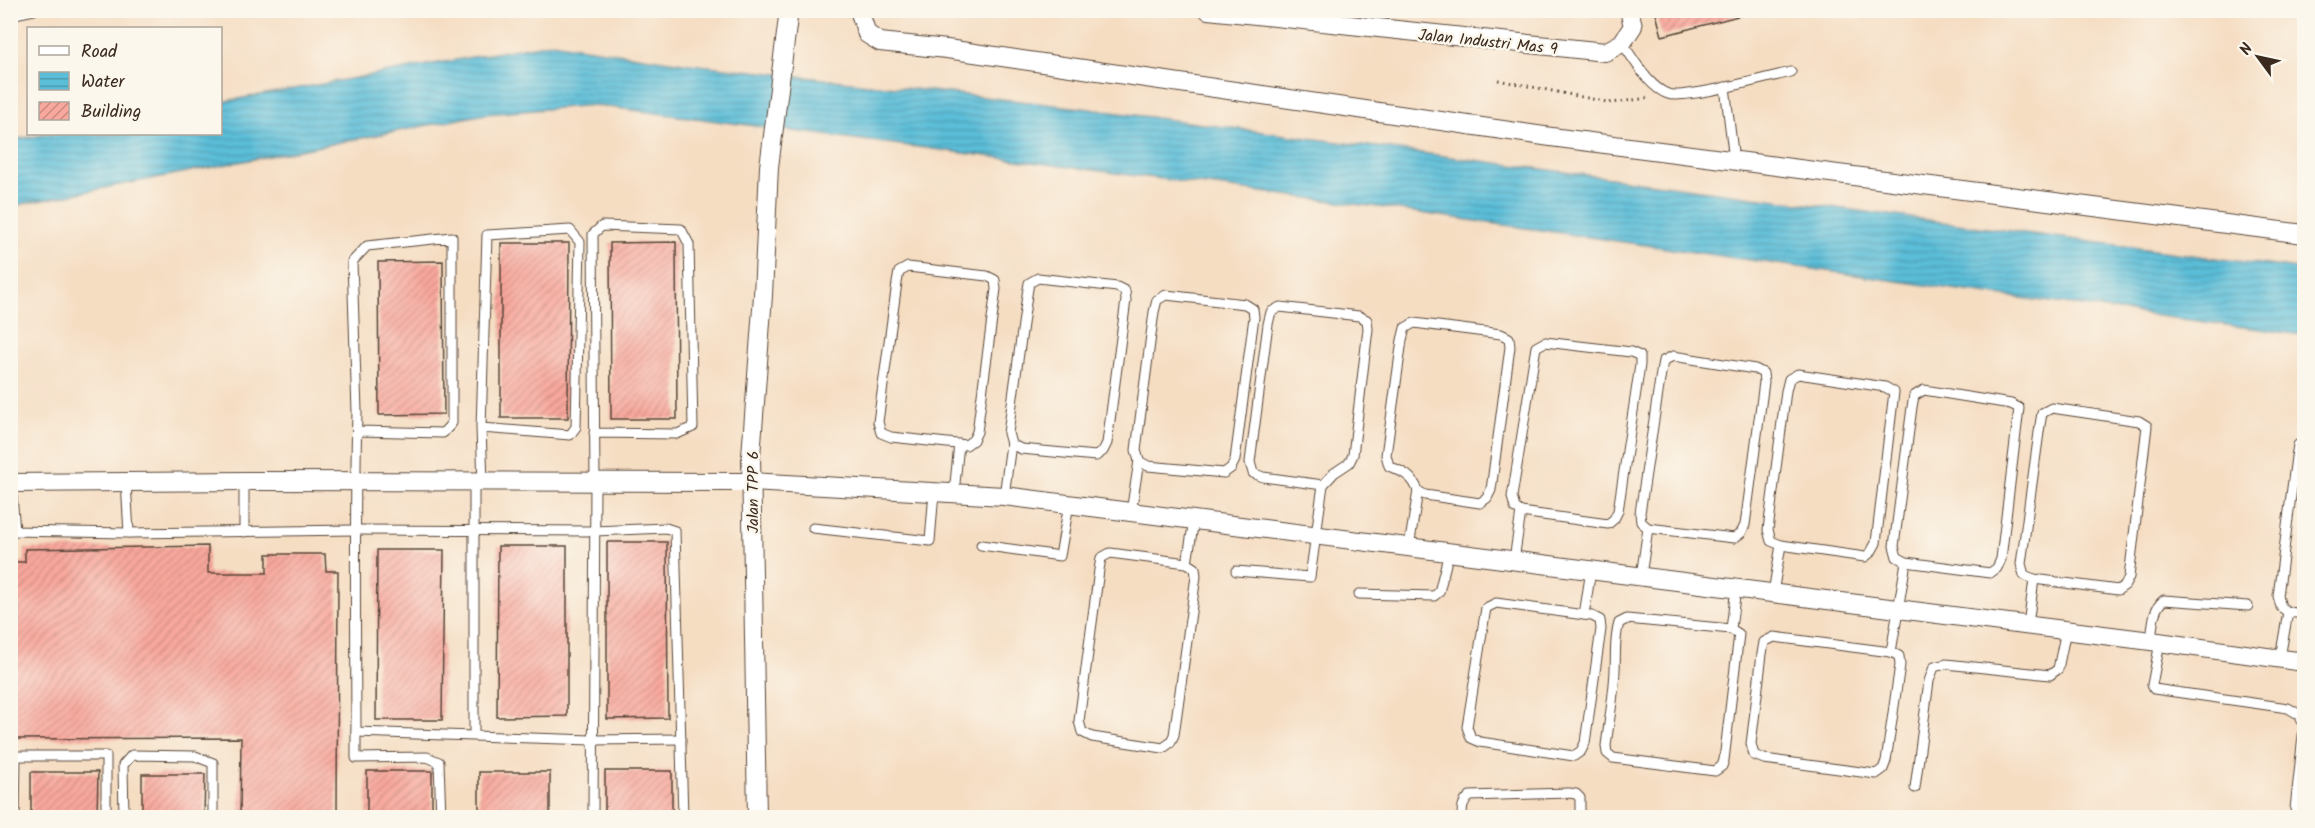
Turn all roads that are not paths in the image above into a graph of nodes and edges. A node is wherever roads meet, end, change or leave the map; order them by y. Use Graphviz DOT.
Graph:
graph roads {
  1 [pos="34,10"];
  2 [pos="859,10"];
  3 [pos="1208,10"];
  4 [pos="1629,10"];
  5 [pos="10,15"];
  6 [pos="788,18"];
  7 [pos="1622,43"];
  8 [pos="1791,72"];
  9 [pos="1725,87"];
  10 [pos="1734,160"];
  11 [pos="2304,234"];
  12 [pos="481,428"];
  13 [pos="357,430"];
  14 [pos="594,433"];
  15 [pos="2304,442"];
  16 [pos="959,444"];
  17 [pos="1011,444"];
  18 [pos="1139,461"];
  19 [pos="244,481"];
  20 [pos="355,481"];
  21 [pos="126,482"];
  22 [pos="478,482"];
  23 [pos="595,482"];
  24 [pos="11,483"];
  25 [pos="752,483"];
  26 [pos="1323,484"];
  27 [pos="1418,491"];
  28 [pos="934,492"];
  29 [pos="954,493"];
  30 [pos="1004,496"];
  31 [pos="1069,504"];
  32 [pos="1131,512"];
  33 [pos="1521,513"];
  34 [pos="1194,520"];
  35 [pos="813,528"];
  36 [pos="1648,528"];
  37 [pos="355,530"];
  38 [pos="13,531"];
  39 [pos="474,531"];
  40 [pos="594,531"];
  41 [pos="244,532"];
  42 [pos="129,533"];
  43 [pos="1317,535"];
  44 [pos="981,545"];
  45 [pos="1780,545"];
  46 [pos="1409,547"];
  47 [pos="1449,552"];
  48 [pos="1514,560"];
  49 [pos="1906,562"];
  50 [pos="1187,563"];
  51 [pos="1591,570"];
  52 [pos="1236,571"];
  53 [pos="1641,576"];
  54 [pos="2034,579"];
  55 [pos="1736,588"];
  56 [pos="1773,593"];
  57 [pos="1359,594"];
  58 [pos="2248,606"];
  59 [pos="1898,609"];
  60 [pos="2288,612"];
  61 [pos="2304,614"];
  62 [pos="1584,615"];
  63 [pos="2028,625"];
  64 [pos="1731,629"];
  65 [pos="2066,630"];
  66 [pos="2156,641"];
  67 [pos="1891,652"];
  68 [pos="2280,658"];
  69 [pos="2304,662"];
  70 [pos="356,732"];
  71 [pos="474,734"];
  72 [pos="681,739"];
  73 [pos="592,740"];
  74 [pos="1915,788"];
  75 [pos="2295,809"];
  76 [pos="15,818"];
  77 [pos="106,818"];
  78 [pos="124,818"];
  79 [pos="213,818"];
  80 [pos="441,818"];
  81 [pos="593,818"];
  82 [pos="683,818"];
  83 [pos="757,818"];
  84 [pos="1462,818"];
  85 [pos="1580,818"];
  1 -- 5 [label="lane"];
  2 -- 10 [label="street"];
  3 -- 7 [label="street, Jalan Industri Mas 9"];
  4 -- 7 [label="street"];
  6 -- 25 [label="street, Jalan TPP 6"];
  7 -- 9 [label="lane"];
  8 -- 9 [label="lane"];
  9 -- 10 [label="lane"];
  10 -- 11 [label="street"];
  12 -- 12 [label="lane"];
  12 -- 22 [label="lane"];
  13 -- 13 [label="lane"];
  13 -- 20 [label="lane"];
  14 -- 14 [label="lane"];
  14 -- 23 [label="lane"];
  15 -- 60 [label="lane"];
  16 -- 16 [label="lane"];
  16 -- 29 [label="lane"];
  17 -- 17 [label="lane"];
  17 -- 30 [label="lane"];
  18 -- 18 [label="lane"];
  18 -- 32 [label="lane"];
  19 -- 20 [label="street"];
  19 -- 21 [label="street"];
  19 -- 41 [label="lane"];
  20 -- 22 [label="street"];
  20 -- 37 [label="lane"];
  21 -- 24 [label="street"];
  21 -- 42 [label="lane"];
  22 -- 23 [label="street"];
  22 -- 39 [label="lane"];
  23 -- 25 [label="street"];
  23 -- 40 [label="lane"];
  24 -- 38 [label="lane"];
  25 -- 28 [label="street"];
  25 -- 83 [label="street, Jalan TPP 6"];
  26 -- 26 [label="lane"];
  26 -- 43 [label="lane"];
  27 -- 27 [label="lane"];
  27 -- 46 [label="lane"];
  28 -- 29 [label="street"];
  28 -- 35 [label="lane"];
  29 -- 30 [label="street"];
  30 -- 31 [label="street"];
  31 -- 32 [label="street"];
  31 -- 44 [label="lane"];
  32 -- 34 [label="street"];
  33 -- 33 [label="lane"];
  33 -- 48 [label="lane"];
  34 -- 43 [label="street"];
  34 -- 50 [label="lane"];
  36 -- 36 [label="lane"];
  36 -- 53 [label="lane"];
  37 -- 39 [label="lane"];
  37 -- 41 [label="lane"];
  37 -- 70 [label="lane"];
  38 -- 42 [label="lane"];
  39 -- 40 [label="lane"];
  39 -- 71 [label="lane"];
  40 -- 72 [label="lane"];
  40 -- 73 [label="lane"];
  41 -- 42 [label="lane"];
  43 -- 46 [label="street"];
  43 -- 52 [label="lane"];
  45 -- 45 [label="lane"];
  45 -- 56 [label="lane"];
  46 -- 47 [label="street"];
  47 -- 48 [label="street"];
  47 -- 57 [label="lane"];
  48 -- 51 [label="street"];
  49 -- 49 [label="lane"];
  49 -- 59 [label="lane"];
  50 -- 50 [label="lane"];
  51 -- 53 [label="street"];
  51 -- 62 [label="lane"];
  53 -- 55 [label="street"];
  54 -- 54 [label="lane"];
  54 -- 63 [label="lane"];
  55 -- 56 [label="street"];
  55 -- 64 [label="lane"];
  56 -- 59 [label="street"];
  58 -- 66 [label="lane"];
  59 -- 63 [label="street"];
  59 -- 67 [label="lane"];
  60 -- 61 [label="lane"];
  60 -- 68 [label="lane"];
  62 -- 62 [label="lane"];
  63 -- 65 [label="street"];
  64 -- 64 [label="lane"];
  65 -- 66 [label="street"];
  65 -- 74 [label="lane"];
  66 -- 68 [label="street"];
  66 -- 75 [label="lane"];
  67 -- 67 [label="lane"];
  68 -- 69 [label="street"];
  70 -- 71 [label="lane"];
  70 -- 80 [label="lane"];
  71 -- 73 [label="lane"];
  72 -- 73 [label="lane"];
  72 -- 82 [label="lane"];
  73 -- 81 [label="lane"];
  76 -- 77 [label="lane"];
  78 -- 79 [label="lane"];
  84 -- 85 [label="lane"];
}
